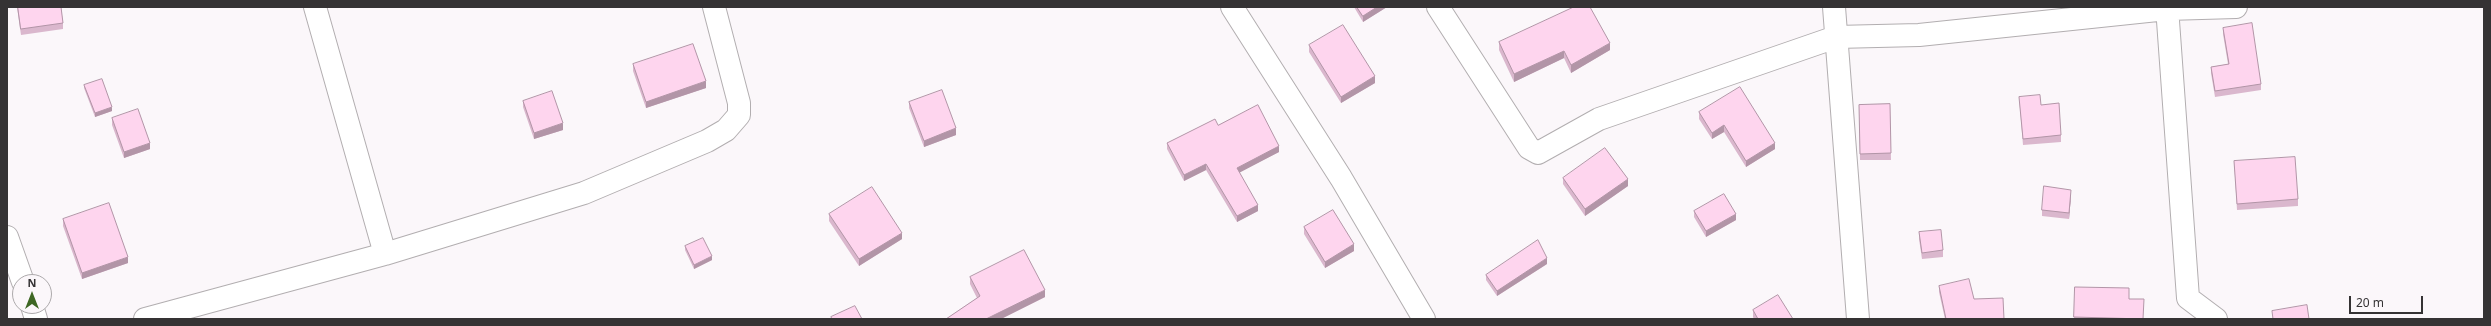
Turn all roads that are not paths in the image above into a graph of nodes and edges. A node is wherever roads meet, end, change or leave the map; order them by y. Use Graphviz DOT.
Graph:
graph roads {
  1 [pos="316,7"];
  2 [pos="714,7"];
  3 [pos="1232,7"];
  4 [pos="1438,7"];
  5 [pos="1834,7"];
  6 [pos="2236,7"];
  7 [pos="2167,8"];
  8 [pos="1836,38"];
  9 [pos="7,237"];
  10 [pos="385,254"];
  11 [pos="20,274"];
  12 [pos="2188,298"];
  13 [pos="145,319"];
  14 [pos="1424,319"];
  15 [pos="1858,319"];
  16 [pos="2191,319"];
  17 [pos="2216,319"];
  1 -- 10 [label="street"];
  2 -- 10 [label="street"];
  3 -- 14 [label="street"];
  4 -- 8 [label="street"];
  5 -- 8 [label="street"];
  6 -- 7 [label="street"];
  7 -- 8 [label="street"];
  7 -- 12 [label="street"];
  8 -- 15 [label="street"];
  9 -- 11 [label="street"];
  10 -- 13 [label="street"];
  12 -- 16 [label="street"];
  12 -- 17 [label="street"];
}
